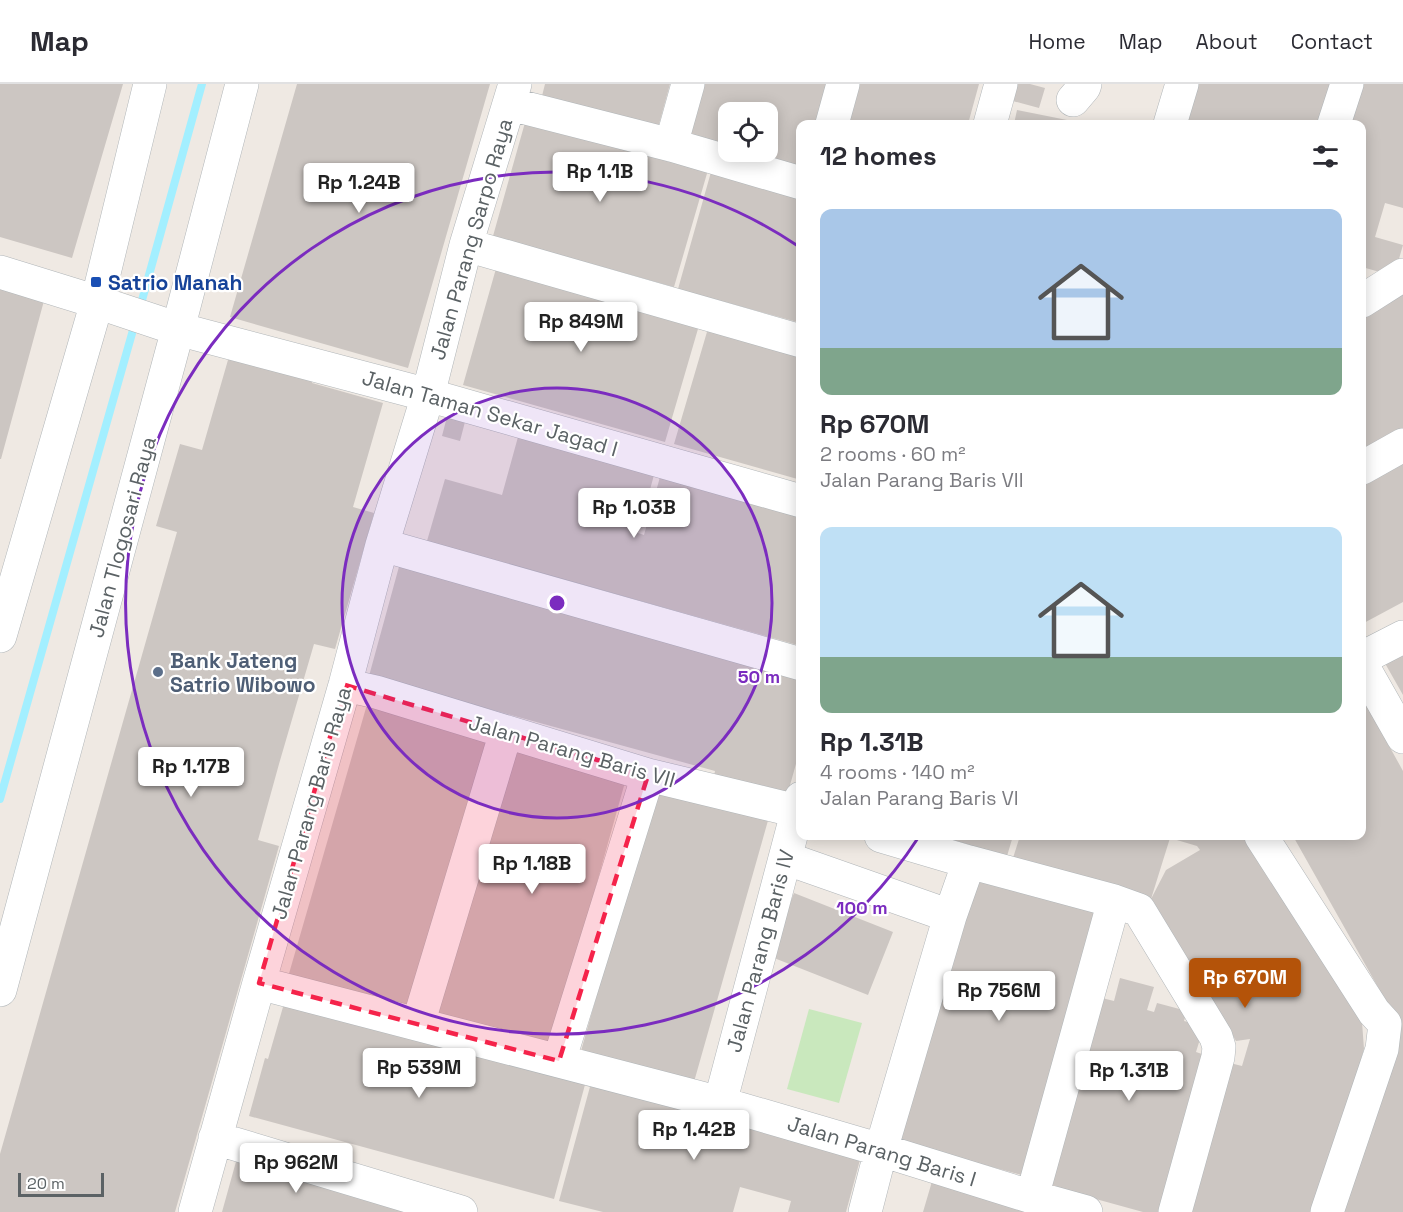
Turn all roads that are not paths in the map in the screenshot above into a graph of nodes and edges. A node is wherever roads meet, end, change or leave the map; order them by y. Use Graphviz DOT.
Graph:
graph roads {
  1 [pos="150,84"];
  2 [pos="242,84"];
  3 [pos="688,84"];
  4 [pos="843,84"];
  5 [pos="1001,84"];
  6 [pos="1182,84"];
  7 [pos="1347,84"];
  8 [pos="512,94"];
  9 [pos="832,120"];
  10 [pos="991,120"];
  11 [pos="1171,120"];
  12 [pos="1335,120"];
  13 [pos="671,144"];
  14 [pos="796,182"];
  15 [pos="466,245"];
  16 [pos="0,272"];
  17 [pos="1403,275"];
  18 [pos="1366,298"];
  19 [pos="105,304"];
  20 [pos="173,327"];
  21 [pos="796,340"];
  22 [pos="428,395"];
  23 [pos="1403,445"];
  24 [pos="1366,466"];
  25 [pos="796,500"];
  26 [pos="382,545"];
  27 [pos="0,636"];
  28 [pos="1403,637"];
  29 [pos="1366,656"];
  30 [pos="796,663"];
  31 [pos="1366,672"];
  32 [pos="345,685"];
  33 [pos="506,732"];
  34 [pos="1403,737"];
  35 [pos="648,775"];
  36 [pos="796,806"];
  37 [pos="796,821"];
  38 [pos="894,840"];
  39 [pos="1264,840"];
  40 [pos="785,858"];
  41 [pos="969,862"];
  42 [pos="1114,901"];
  43 [pos="950,916"];
  44 [pos="259,983"];
  45 [pos="0,990"];
  46 [pos="418,1024"];
  47 [pos="559,1061"];
  48 [pos="720,1103"];
  49 [pos="216,1138"];
  50 [pos="881,1150"];
  51 [pos="1032,1197"];
  52 [pos="195,1212"];
  53 [pos="461,1212"];
  54 [pos="865,1212"];
  55 [pos="1086,1212"];
  56 [pos="1175,1212"];
  57 [pos="1327,1212"];
  1 -- 19 [label="street"];
  2 -- 20 [label="street, Jalan Tlogosari Raya"];
  3 -- 13 [label="street"];
  4 -- 9 [label="street"];
  5 -- 10 [label="street"];
  6 -- 11 [label="street"];
  7 -- 12 [label="street"];
  8 -- 13 [label="street"];
  8 -- 15 [label="street, Jalan Parang Sarpo Raya"];
  13 -- 14 [label="street"];
  15 -- 21 [label="street"];
  15 -- 22 [label="street, Jalan Parang Sarpo Raya"];
  16 -- 19 [label="street, Jalan Taman Sekar Jagad I"];
  17 -- 18 [label="street"];
  19 -- 20 [label="street, Jalan Taman Sekar Jagad I"];
  19 -- 27 [label="street"];
  20 -- 22 [label="street, Jalan Taman Sekar Jagad I"];
  20 -- 45 [label="street, Jalan Tlogosari Raya"];
  22 -- 25 [label="street, Jalan Taman Sekar Jagad I"];
  22 -- 26 [label="street, Jalan Parang Baris Raya"];
  23 -- 24 [label="street"];
  26 -- 30 [label="street"];
  26 -- 32 [label="street, Jalan Parang Baris Raya"];
  28 -- 29 [label="street"];
  31 -- 34 [label="street"];
  32 -- 33 [label="street, Jalan Parang Baris VII"];
  32 -- 44 [label="street, Jalan Parang Baris Raya"];
  33 -- 35 [label="street, Jalan Parang Baris VII"];
  33 -- 46 [label="street"];
  35 -- 36 [label="street, Jalan Parang Baris VII"];
  35 -- 47 [label="street"];
  37 -- 40 [label="street, Jalan Parang Baris IV"];
  38 -- 41 [label="street"];
  39 -- 57 [label="street"];
  40 -- 43 [label="street"];
  40 -- 48 [label="street, Jalan Parang Baris IV"];
  41 -- 42 [label="street"];
  41 -- 43 [label="street"];
  42 -- 51 [label="street"];
  42 -- 56 [label="street"];
  43 -- 50 [label="street"];
  44 -- 46 [label="street, Jalan Parang Baris I"];
  44 -- 49 [label="street, Jalan Parang Baris Raya"];
  46 -- 47 [label="street, Jalan Parang Baris I"];
  47 -- 48 [label="street, Jalan Parang Baris I"];
  48 -- 50 [label="street, Jalan Parang Baris I"];
  49 -- 52 [label="street, Jalan Parang Baris Raya"];
  49 -- 53 [label="street"];
  50 -- 51 [label="street, Jalan Parang Baris I"];
  50 -- 54 [label="street"];
  51 -- 55 [label="street, Jalan Parang Baris I"];
}
